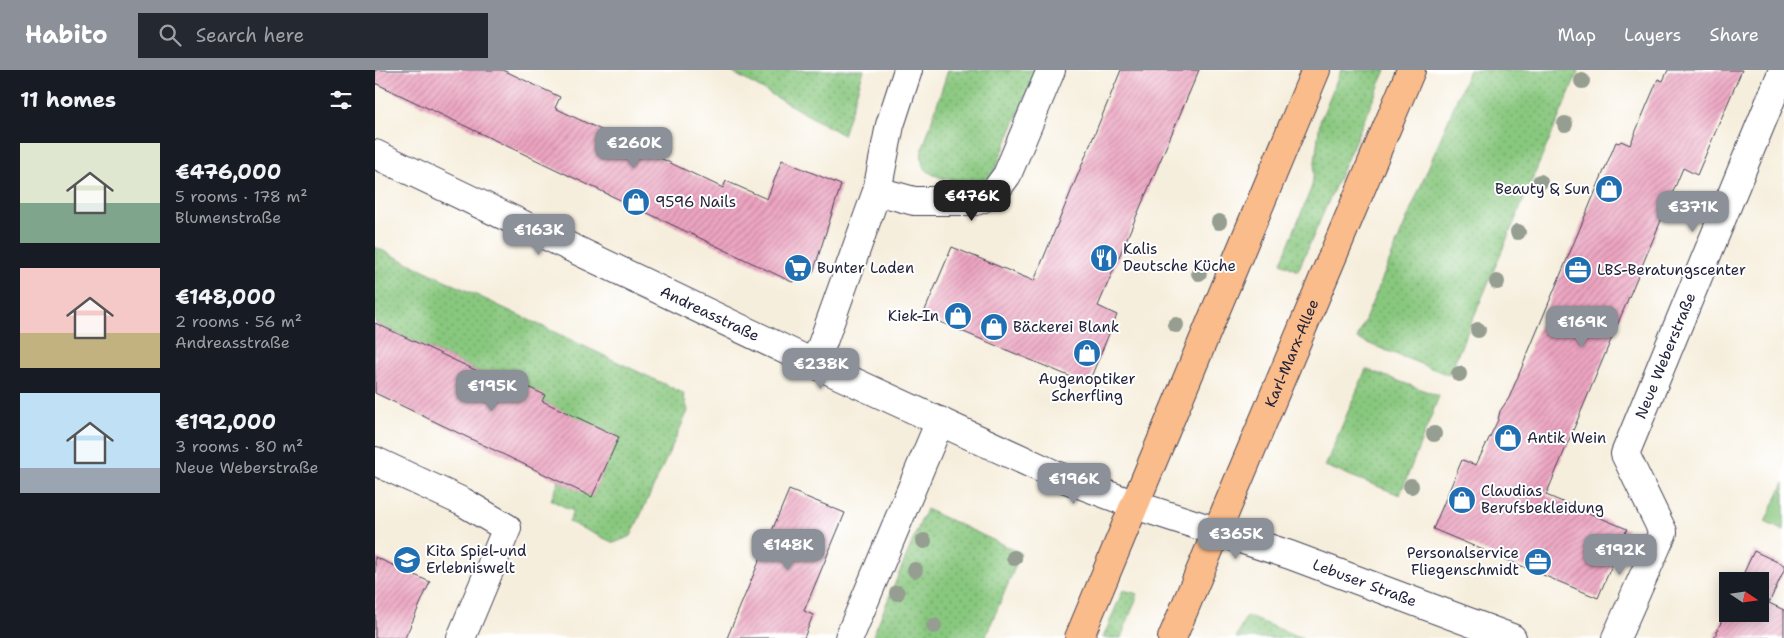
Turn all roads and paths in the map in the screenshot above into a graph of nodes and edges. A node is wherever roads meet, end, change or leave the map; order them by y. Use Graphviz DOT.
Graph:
graph roads {
  1 [pos="908,70"];
  2 [pos="1051,70"];
  3 [pos="1316,70"];
  4 [pos="1411,70"];
  5 [pos="1783,70"];
  6 [pos="375,154"];
  7 [pos="877,191"];
  8 [pos="815,364"];
  9 [pos="939,421"];
  10 [pos="375,461"];
  11 [pos="1135,505"];
  12 [pos="1217,531"];
  13 [pos="461,638"];
  14 [pos="849,638"];
  15 [pos="1079,638"];
  16 [pos="1172,638"];
  17 [pos="1512,638"];
  18 [pos="1616,638"];
  1 -- 7 [label="street"];
  2 -- 7 [label="street"];
  3 -- 11 [label="main road"];
  4 -- 12 [label="main road, Karl-Marx-Allee"];
  5 -- 18 [label="street, Neue Weberstraße"];
  6 -- 8 [label="street, Andreasstraße"];
  7 -- 8 [label="street"];
  8 -- 9 [label="street, Andreasstraße"];
  9 -- 11 [label="street, Andreasstraße"];
  9 -- 14 [label="street"];
  10 -- 13 [label="street"];
  11 -- 12 [label="street, Andreasstraße"];
  11 -- 15 [label="main road"];
  12 -- 16 [label="main road, Karl-Marx-Allee"];
  12 -- 17 [label="street, Lebuser Straße"];
}
